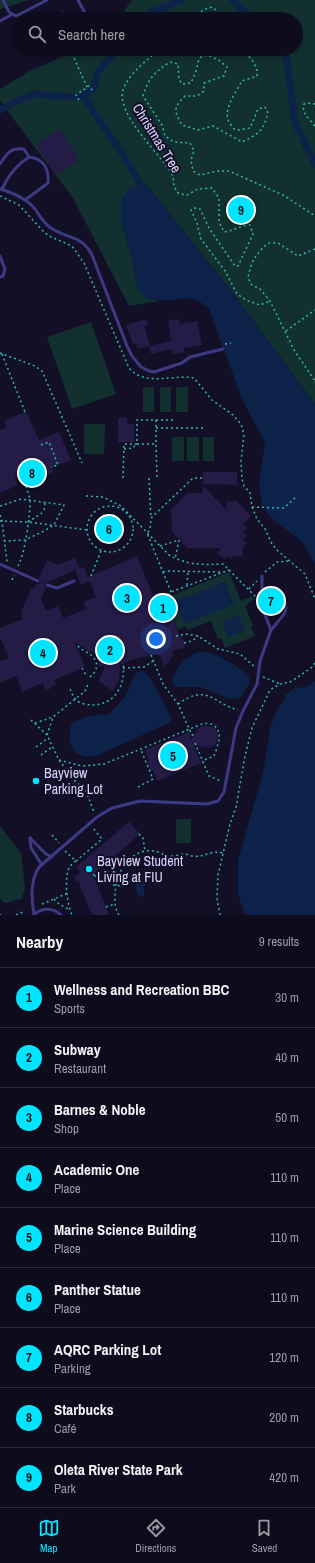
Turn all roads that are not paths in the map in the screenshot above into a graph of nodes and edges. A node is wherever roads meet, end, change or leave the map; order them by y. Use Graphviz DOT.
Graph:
graph roads {
  1 [pos="2,0"];
  2 [pos="47,0"];
  3 [pos="78,0"];
  4 [pos="24,12"];
  5 [pos="84,12"];
  6 [pos="11,15"];
  7 [pos="0,21"];
  8 [pos="30,157"];
  9 [pos="0,164"];
  10 [pos="1,189"];
  11 [pos="25,200"];
  12 [pos="0,256"];
  13 [pos="0,277"];
  14 [pos="223,350"];
  15 [pos="0,564"];
  16 [pos="262,576"];
  17 [pos="38,581"];
  18 [pos="74,581"];
  19 [pos="47,585"];
  20 [pos="262,593"];
  21 [pos="270,630"];
  22 [pos="52,857"];
  23 [pos="42,865"];
  24 [pos="30,915"];
  25 [pos="33,915"];
  26 [pos="61,915"];
  1 -- 6 [label="lane"];
  2 -- 4 [label="lane"];
  3 -- 5 [label="lane"];
  6 -- 7 [label="lane"];
  8 -- 9 [label="lane"];
  8 -- 10 [label="lane"];
  8 -- 11 [label="lane"];
  10 -- 11 [label="lane"];
  11 -- 14 [label="lane"];
  12 -- 13 [label="lane"];
  15 -- 17 [label="lane"];
  16 -- 20 [label="lane"];
  18 -- 19 [label="lane"];
  20 -- 21 [label="lane"];
  20 -- 21 [label="lane"];
  21 -- 22 [label="lane"];
  22 -- 23 [label="lane"];
  22 -- 23 [label="lane"];
  23 -- 25 [label="lane"];
  24 -- 25 [label="lane"];
  25 -- 26 [label="lane"];
}
